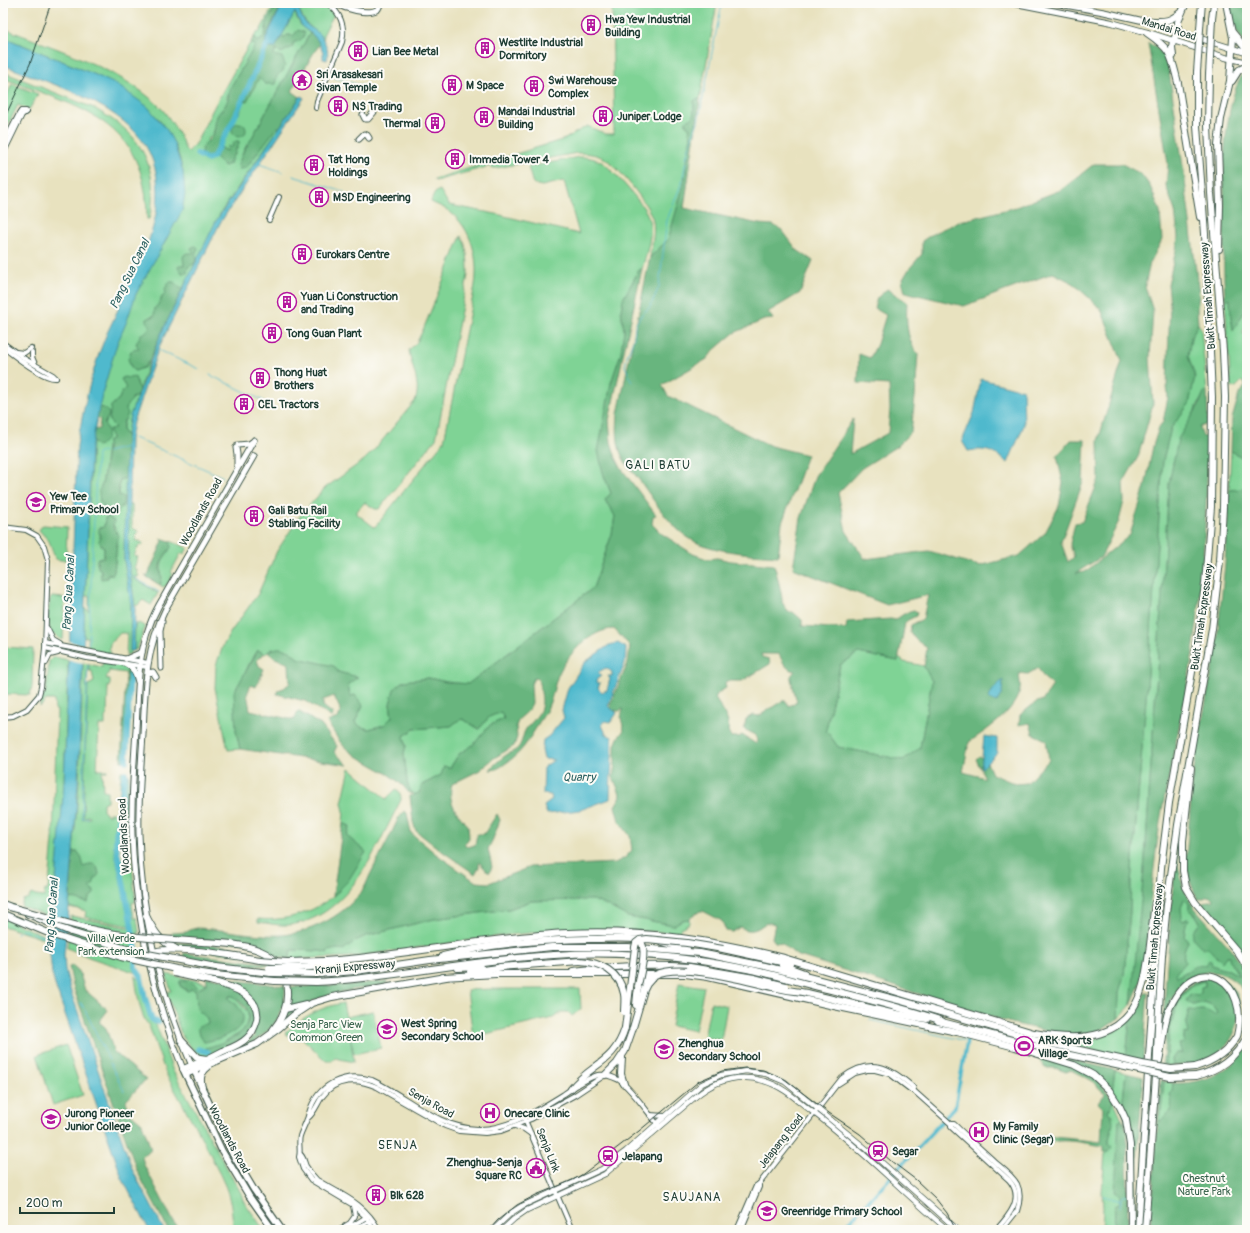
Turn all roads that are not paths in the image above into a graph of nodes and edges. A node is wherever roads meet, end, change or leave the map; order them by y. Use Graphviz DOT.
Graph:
graph roads {
  1 [pos="327,3"];
  2 [pos="333,3"];
  3 [pos="381,3"];
  4 [pos="1013,3"];
  5 [pos="1054,3"];
  6 [pos="1186,3"];
  7 [pos="1202,3"];
  8 [pos="1214,3"];
  9 [pos="1226,3"];
  10 [pos="1098,11"];
  11 [pos="1182,11"];
  12 [pos="1144,21"];
  13 [pos="1110,22"];
  14 [pos="1178,32"];
  15 [pos="1232,32"];
  16 [pos="1147,33"];
  17 [pos="1173,41"];
  18 [pos="1232,49"];
  19 [pos="1247,52"];
  20 [pos="1232,59"];
  21 [pos="1247,62"];
  22 [pos="1173,64"];
  23 [pos="1247,66"];
  24 [pos="1228,94"];
  25 [pos="316,108"];
  26 [pos="374,112"];
  27 [pos="363,115"];
  28 [pos="369,138"];
  29 [pos="359,139"];
  30 [pos="3,145"];
  31 [pos="3,154"];
  32 [pos="279,197"];
  33 [pos="269,220"];
  34 [pos="1205,234"];
  35 [pos="1218,281"];
  36 [pos="3,343"];
  37 [pos="3,347"];
  38 [pos="13,351"];
  39 [pos="37,367"];
  40 [pos="254,456"];
  41 [pos="237,468"];
  42 [pos="232,477"];
  43 [pos="239,482"];
  44 [pos="3,527"];
  45 [pos="166,608"];
  46 [pos="46,621"];
  47 [pos="45,643"];
  48 [pos="144,643"];
  49 [pos="67,647"];
  50 [pos="45,648"];
  51 [pos="142,652"];
  52 [pos="66,653"];
  53 [pos="135,656"];
  54 [pos="126,662"];
  55 [pos="140,664"];
  56 [pos="147,665"];
  57 [pos="44,668"];
  58 [pos="161,668"];
  59 [pos="146,676"];
  60 [pos="156,677"];
  61 [pos="139,685"];
  62 [pos="3,717"];
  63 [pos="1191,750"];
  64 [pos="1161,868"];
  65 [pos="3,904"];
  66 [pos="10,906"];
  67 [pos="3,914"];
  68 [pos="146,916"];
  69 [pos="149,933"];
  70 [pos="633,933"];
  71 [pos="142,935"];
  72 [pos="640,940"];
  73 [pos="176,949"];
  74 [pos="153,951"];
  75 [pos="700,953"];
  76 [pos="750,955"];
  77 [pos="147,956"];
  78 [pos="121,957"];
  79 [pos="430,960"];
  80 [pos="324,964"];
  81 [pos="717,964"];
  82 [pos="504,967"];
  83 [pos="1247,967"];
  84 [pos="432,969"];
  85 [pos="270,971"];
  86 [pos="554,974"];
  87 [pos="655,975"];
  88 [pos="442,977"];
  89 [pos="822,980"];
  90 [pos="858,980"];
  91 [pos="638,986"];
  92 [pos="1239,990"];
  93 [pos="807,993"];
  94 [pos="319,1001"];
  95 [pos="834,1006"];
  96 [pos="285,1009"];
  97 [pos="891,1013"];
  98 [pos="1245,1015"];
  99 [pos="942,1021"];
  100 [pos="634,1023"];
  101 [pos="625,1028"];
  102 [pos="957,1032"];
  103 [pos="267,1037"];
  104 [pos="1247,1037"];
  105 [pos="181,1040"];
  106 [pos="623,1056"];
  107 [pos="208,1058"];
  108 [pos="216,1062"];
  109 [pos="193,1068"];
  110 [pos="185,1072"];
  111 [pos="605,1075"];
  112 [pos="1156,1076"];
  113 [pos="624,1084"];
  114 [pos="202,1088"];
  115 [pos="571,1089"];
  116 [pos="816,1111"];
  117 [pos="650,1114"];
  118 [pos="524,1116"];
  119 [pos="665,1116"];
  120 [pos="308,1118"];
  121 [pos="526,1121"];
  122 [pos="951,1124"];
  123 [pos="658,1125"];
  124 [pos="514,1126"];
  125 [pos="532,1135"];
  126 [pos="904,1182"];
  127 [pos="759,1184"];
  128 [pos="900,1186"];
  129 [pos="326,1187"];
  130 [pos="555,1192"];
  131 [pos="353,1205"];
  132 [pos="515,1211"];
  133 [pos="520,1214"];
  134 [pos="368,1216"];
  135 [pos="371,1221"];
  136 [pos="273,1230"];
  137 [pos="282,1230"];
  138 [pos="339,1230"];
  139 [pos="352,1230"];
  140 [pos="363,1230"];
  141 [pos="370,1230"];
  142 [pos="374,1230"];
  143 [pos="379,1230"];
  144 [pos="493,1230"];
  145 [pos="502,1230"];
  146 [pos="572,1230"];
  147 [pos="737,1230"];
  148 [pos="741,1230"];
  149 [pos="948,1230"];
  150 [pos="958,1230"];
  151 [pos="996,1230"];
  152 [pos="1002,1230"];
  153 [pos="1131,1230"];
  154 [pos="1138,1230"];
  155 [pos="1146,1230"];
  1 -- 25 [label="street"];
  2 -- 3 [label="main road"];
  4 -- 13 [label="main road, Mandai Road"];
  5 -- 10 [label="main road, Mandai Road"];
  6 -- 11 [label="highway"];
  7 -- 34 [label="highway, Bukit Timah Expressway, bridge"];
  8 -- 35 [label="highway, Bukit Timah Expressway, bridge"];
  9 -- 15 [label="highway"];
  10 -- 12 [label="main road, Mandai Road"];
  10 -- 13 [label="main road"];
  11 -- 12 [label="highway"];
  11 -- 14 [label="highway"];
  12 -- 14 [label="main road, Mandai Road"];
  13 -- 16 [label="main road, Mandai Road"];
  14 -- 17 [label="highway"];
  14 -- 18 [label="main road, Mandai Road"];
  15 -- 18 [label="highway"];
  15 -- 19 [label="highway"];
  16 -- 17 [label="main road, Mandai Road"];
  16 -- 22 [label="highway"];
  17 -- 20 [label="main road, Mandai Road"];
  17 -- 22 [label="highway"];
  18 -- 19 [label="main road, Mandai Road"];
  18 -- 20 [label="highway"];
  20 -- 21 [label="main road, Mandai Road"];
  20 -- 24 [label="highway"];
  22 -- 34 [label="highway"];
  23 -- 24 [label="highway"];
  24 -- 35 [label="highway"];
  26 -- 27 [label="main road"];
  28 -- 29 [label="main road"];
  30 -- 31 [label="street"];
  32 -- 33 [label="street"];
  34 -- 64 [label="highway, Bukit Timah Expressway"];
  35 -- 63 [label="highway, Bukit Timah Expressway"];
  36 -- 38 [label="street"];
  37 -- 39 [label="street"];
  38 -- 39 [label="street"];
  38 -- 39 [label="street"];
  40 -- 43 [label="main road, Woodlands Road"];
  41 -- 41 [label="main road, Woodlands Road"];
  41 -- 42 [label="main road, Woodlands Road"];
  42 -- 43 [label="main road"];
  42 -- 48 [label="main road, Woodlands Road"];
  43 -- 45 [label="main road, Woodlands Road"];
  44 -- 46 [label="street"];
  45 -- 56 [label="main road, Woodlands Road"];
  45 -- 58 [label="main road"];
  46 -- 47 [label="street"];
  46 -- 49 [label="street"];
  47 -- 49 [label="street"];
  47 -- 50 [label="street"];
  48 -- 51 [label="main road, Woodlands Road"];
  48 -- 53 [label="main road"];
  49 -- 54 [label="street"];
  50 -- 52 [label="street"];
  50 -- 57 [label="street"];
  51 -- 53 [label="main road"];
  51 -- 55 [label="main road, Woodlands Road"];
  52 -- 54 [label="street"];
  52 -- 57 [label="street"];
  53 -- 54 [label="main road"];
  54 -- 55 [label="street"];
  54 -- 61 [label="main road"];
  55 -- 56 [label="street"];
  55 -- 61 [label="main road, Woodlands Road"];
  56 -- 59 [label="main road, Woodlands Road"];
  57 -- 62 [label="street"];
  59 -- 60 [label="main road"];
  59 -- 68 [label="main road, Woodlands Road"];
  61 -- 71 [label="main road, Woodlands Road"];
  63 -- 83 [label="highway"];
  63 -- 112 [label="highway, Bukit Timah Expressway"];
  64 -- 90 [label="highway"];
  64 -- 154 [label="highway, Bukit Timah Expressway"];
  65 -- 66 [label="highway, Kranji Expressway"];
  66 -- 85 [label="highway, Kranji Expressway, bridge"];
  66 -- 96 [label="highway, bridge"];
  67 -- 78 [label="highway, Kranji Expressway"];
  68 -- 69 [label="main road, Woodlands Road"];
  68 -- 73 [label="highway"];
  69 -- 71 [label="main road"];
  69 -- 74 [label="main road, Woodlands Road"];
  70 -- 75 [label="highway"];
  70 -- 80 [label="highway"];
  70 -- 90 [label="highway"];
  71 -- 77 [label="main road, Woodlands Road"];
  72 -- 76 [label="highway, bridge"];
  72 -- 79 [label="highway"];
  72 -- 91 [label="highway, bridge"];
  72 -- 101 [label="highway, bridge"];
  73 -- 74 [label="highway"];
  73 -- 80 [label="highway, bridge"];
  74 -- 77 [label="highway"];
  74 -- 105 [label="main road, Woodlands Road"];
  75 -- 79 [label="highway"];
  75 -- 89 [label="highway"];
  76 -- 89 [label="highway"];
  76 -- 90 [label="highway"];
  77 -- 110 [label="main road, Woodlands Road"];
  78 -- 84 [label="highway, Kranji Expressway, bridge"];
  78 -- 107 [label="highway, bridge"];
  79 -- 85 [label="highway, Kranji Expressway, bridge"];
  80 -- 85 [label="highway, bridge"];
  81 -- 84 [label="highway, Kranji Expressway"];
  81 -- 95 [label="highway"];
  81 -- 99 [label="highway"];
  82 -- 84 [label="highway"];
  82 -- 88 [label="highway"];
  82 -- 101 [label="highway, bridge"];
  86 -- 88 [label="highway"];
  86 -- 93 [label="highway, bridge"];
  86 -- 95 [label="highway"];
  87 -- 91 [label="highway, bridge"];
  87 -- 93 [label="highway, bridge"];
  87 -- 100 [label="highway"];
  88 -- 94 [label="highway"];
  89 -- 98 [label="highway, bridge"];
  91 -- 100 [label="highway"];
  92 -- 112 [label="highway"];
  93 -- 97 [label="highway"];
  94 -- 96 [label="highway"];
  94 -- 103 [label="highway"];
  95 -- 102 [label="highway"];
  96 -- 103 [label="highway"];
  97 -- 99 [label="highway"];
  97 -- 102 [label="highway"];
  99 -- 104 [label="highway, bridge"];
  100 -- 106 [label="highway"];
  101 -- 115 [label="highway"];
  102 -- 153 [label="highway"];
  103 -- 108 [label="highway"];
  105 -- 107 [label="highway"];
  105 -- 109 [label="main road, Woodlands Road"];
  106 -- 111 [label="highway"];
  106 -- 113 [label="highway"];
  107 -- 109 [label="highway"];
  108 -- 109 [label="highway"];
  108 -- 114 [label="highway"];
  109 -- 110 [label="highway"];
  109 -- 114 [label="highway, Woodlands Road"];
  110 -- 136 [label="highway, Woodlands Road"];
  111 -- 113 [label="street"];
  111 -- 115 [label="street, Senja Road"];
  111 -- 121 [label="street, Senja Road"];
  112 -- 155 [label="highway, Bukit Timah Expressway"];
  113 -- 117 [label="street"];
  114 -- 137 [label="highway, Woodlands Road"];
  115 -- 118 [label="street, Senja Road"];
  116 -- 119 [label="main road"];
  116 -- 122 [label="street, Jelapang Road"];
  116 -- 123 [label="main road"];
  116 -- 126 [label="main road"];
  116 -- 127 [label="street, Jelapang Road"];
  116 -- 128 [label="main road"];
  117 -- 119 [label="street"];
  117 -- 123 [label="street"];
  118 -- 120 [label="street, Senja Road"];
  118 -- 121 [label="street, Senja Link"];
  119 -- 123 [label="main road"];
  120 -- 124 [label="street, Senja Road"];
  120 -- 129 [label="street, Senja Road"];
  121 -- 124 [label="street, Senja Road"];
  121 -- 125 [label="street, Senja Link"];
  122 -- 151 [label="street"];
  122 -- 152 [label="street"];
  123 -- 130 [label="main road"];
  124 -- 125 [label="street"];
  125 -- 130 [label="street, Senja Link"];
  126 -- 128 [label="main road"];
  126 -- 150 [label="main road"];
  127 -- 147 [label="street, Jelapang Road"];
  127 -- 148 [label="street, Jelapang Road"];
  128 -- 149 [label="main road"];
  129 -- 131 [label="street, Senja Road"];
  129 -- 134 [label="street, Senja Road"];
  130 -- 132 [label="main road"];
  130 -- 133 [label="main road"];
  130 -- 146 [label="street"];
  131 -- 134 [label="street, Senja Road"];
  131 -- 138 [label="street"];
  132 -- 133 [label="main road"];
  132 -- 144 [label="main road"];
  133 -- 145 [label="main road"];
  134 -- 135 [label="street, Senja Road"];
  134 -- 138 [label="street"];
  135 -- 139 [label="street"];
  135 -- 142 [label="street, Senja Road"];
  135 -- 143 [label="street, Senja Road"];
  140 -- 141 [label="street"];
}
